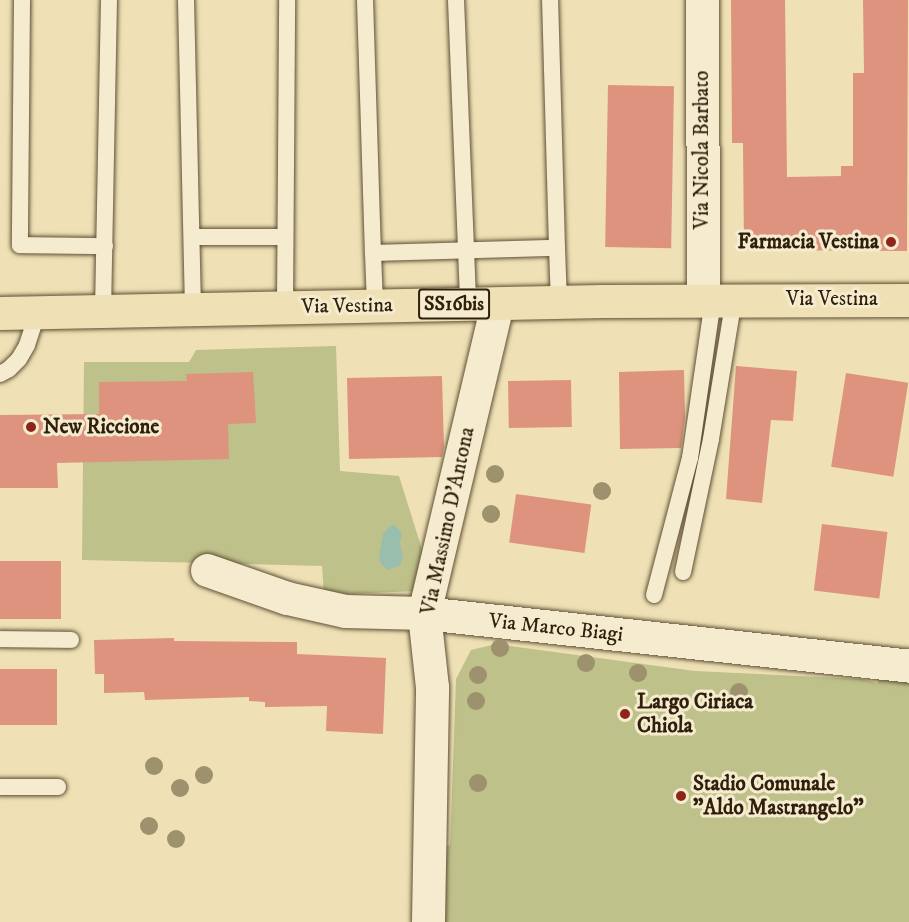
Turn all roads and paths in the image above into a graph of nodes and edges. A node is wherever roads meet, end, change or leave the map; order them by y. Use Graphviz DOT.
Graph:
graph roads {
  1 [pos="22,0"];
  2 [pos="109,0"];
  3 [pos="186,0"];
  4 [pos="287,0"];
  5 [pos="365,0"];
  6 [pos="456,0"];
  7 [pos="550,0"];
  8 [pos="702,0"];
  9 [pos="192,237"];
  10 [pos="285,237"];
  11 [pos="105,246"];
  12 [pos="557,248"];
  13 [pos="466,250"];
  14 [pos="373,253"];
  15 [pos="717,300"];
  16 [pos="909,300"];
  17 [pos="559,302"];
  18 [pos="483,304"];
  19 [pos="375,306"];
  20 [pos="285,307"];
  21 [pos="193,309"];
  22 [pos="103,311"];
  23 [pos="38,312"];
  24 [pos="0,313"];
  25 [pos="0,374"];
  26 [pos="207,570"];
  27 [pos="682,572"];
  28 [pos="654,595"];
  29 [pos="424,613"];
  30 [pos="0,639"];
  31 [pos="71,640"];
  32 [pos="909,666"];
  33 [pos="0,787"];
  34 [pos="58,787"];
  35 [pos="428,922"];
  1 -- 11 [label="lane"];
  2 -- 11 [label="lane"];
  3 -- 9 [label="lane"];
  4 -- 10 [label="lane"];
  5 -- 14 [label="lane"];
  6 -- 13 [label="lane"];
  7 -- 12 [label="lane"];
  8 -- 15 [label="street, Via Nicola Barbato"];
  9 -- 10 [label="lane"];
  9 -- 21 [label="lane"];
  10 -- 20 [label="lane"];
  11 -- 22 [label="lane"];
  12 -- 13 [label="lane"];
  12 -- 17 [label="lane"];
  13 -- 14 [label="lane"];
  13 -- 18 [label="lane"];
  14 -- 19 [label="lane"];
  15 -- 16 [label="main road, Via Vestina / SS16bis"];
  15 -- 17 [label="main road, Via Vestina / SS16bis"];
  15 -- 27 [label="lane"];
  15 -- 28 [label="lane"];
  17 -- 18 [label="main road, Via Vestina / SS16bis"];
  18 -- 19 [label="main road, Via Vestina / SS16bis"];
  18 -- 29 [label="street, Via Massimo D'Antona"];
  19 -- 20 [label="main road, Via Vestina / SS16bis"];
  20 -- 21 [label="main road, Via Vestina / SS16bis"];
  21 -- 22 [label="main road, Via Vestina / SS16bis"];
  22 -- 23 [label="main road, Via Vestina / SS16bis"];
  23 -- 24 [label="main road, Via Vestina / SS16bis"];
  23 -- 25 [label="lane"];
  26 -- 29 [label="street, Via Marco Biagi"];
  29 -- 32 [label="street, Via Marco Biagi"];
  29 -- 35 [label="street, Via Massimo D'Antona"];
  30 -- 31 [label="lane"];
  33 -- 34 [label="lane"];
}
